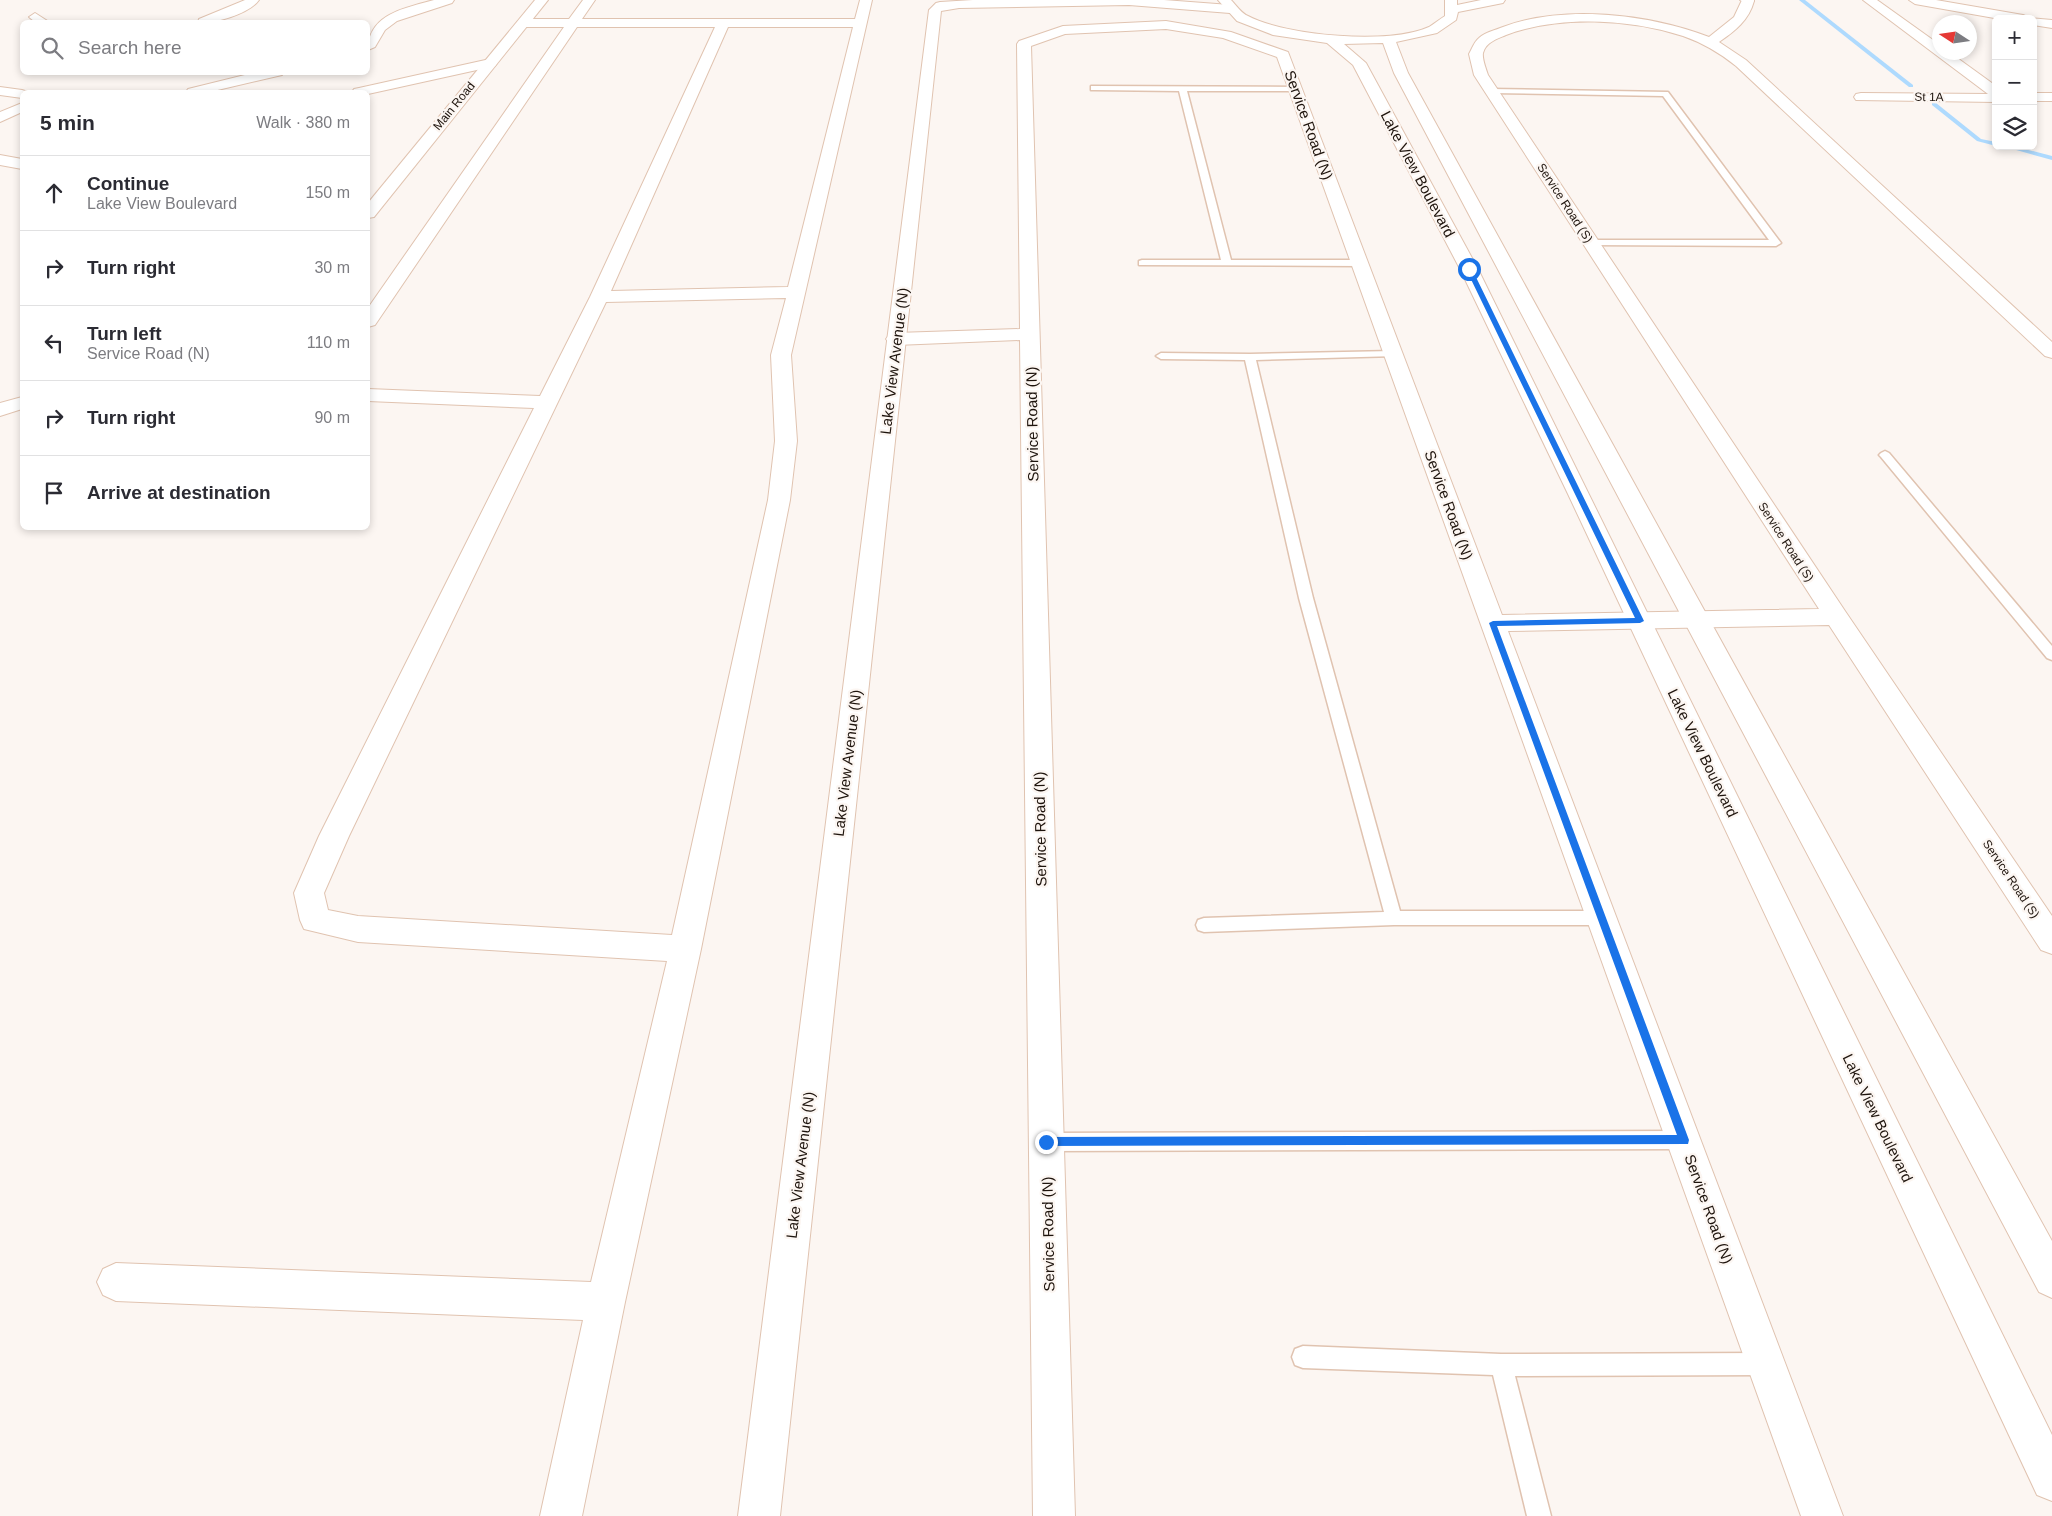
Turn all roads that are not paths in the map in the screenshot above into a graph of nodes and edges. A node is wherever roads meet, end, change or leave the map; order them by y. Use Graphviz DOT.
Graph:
graph roads {
  1 [pos="253,0"];
  2 [pos="448,0"];
  3 [pos="542,0"];
  4 [pos="589,0"];
  5 [pos="1129,0"];
  6 [pos="1133,0"];
  7 [pos="1499,0"];
  8 [pos="1869,0"];
  9 [pos="1915,0"];
  10 [pos="1034,1"];
  11 [pos="1747,1"];
  12 [pos="1453,4"];
  13 [pos="1227,5"];
  14 [pos="864,12"];
  15 [pos="1999,15"];
  16 [pos="209,20"];
  17 [pos="2037,22"];
  18 [pos="524,23"];
  19 [pos="723,23"];
  20 [pos="573,24"];
  21 [pos="2052,24"];
  22 [pos="1332,40"];
  23 [pos="1388,40"];
  24 [pos="1710,42"];
  25 [pos="370,45"];
  26 [pos="1932,46"];
  27 [pos="1951,60"];
  28 [pos="490,63"];
  29 [pos="264,75"];
  30 [pos="1094,88"];
  31 [pos="1182,88"];
  32 [pos="1295,89"];
  33 [pos="201,90"];
  34 [pos="368,90"];
  35 [pos="1992,90"];
  36 [pos="0,91"];
  37 [pos="1492,91"];
  38 [pos="20,94"];
  39 [pos="1861,97"];
  40 [pos="2052,97"];
  41 [pos="1992,98"];
  42 [pos="2037,98"];
  43 [pos="20,107"];
  44 [pos="0,118"];
  45 [pos="0,160"];
  46 [pos="20,164"];
  47 [pos="370,212"];
  48 [pos="1591,243"];
  49 [pos="1142,263"];
  50 [pos="1227,263"];
  51 [pos="1360,263"];
  52 [pos="795,292"];
  53 [pos="599,297"];
  54 [pos="370,318"];
  55 [pos="1030,334"];
  56 [pos="896,339"];
  57 [pos="2052,352"];
  58 [pos="1393,354"];
  59 [pos="1161,356"];
  60 [pos="1250,357"];
  61 [pos="370,395"];
  62 [pos="548,402"];
  63 [pos="20,404"];
  64 [pos="0,410"];
  65 [pos="1885,455"];
  66 [pos="1836,617"];
  67 [pos="1696,620"];
  68 [pos="1640,621"];
  69 [pos="1493,623"];
  70 [pos="2052,656"];
  71 [pos="2043,915"];
  72 [pos="1394,918"];
  73 [pos="1602,918"];
  74 [pos="1204,925"];
  75 [pos="2052,941"];
  76 [pos="685,949"];
  77 [pos="1684,1140"];
  78 [pos="1046,1142"];
  79 [pos="2052,1279"];
  80 [pos="116,1282"];
  81 [pos="606,1302"];
  82 [pos="1303,1357"];
  83 [pos="1766,1364"];
  84 [pos="1501,1365"];
  85 [pos="2052,1480"];
  86 [pos="561,1516"];
  87 [pos="759,1516"];
  88 [pos="1054,1516"];
  89 [pos="1539,1516"];
  90 [pos="1822,1516"];
  1 -- 16 [label="street"];
  2 -- 25 [label="street"];
  3 -- 18 [label="street, Main Road"];
  4 -- 20 [label="street"];
  5 -- 6 [label="street"];
  5 -- 10 [label="street"];
  5 -- 13 [label="street"];
  7 -- 12 [label="street"];
  8 -- 26 [label="street"];
  9 -- 15 [label="street"];
  10 -- 56 [label="street, Lake View Avenue (N)"];
  11 -- 24 [label="street"];
  12 -- 23 [label="street"];
  13 -- 22 [label="street"];
  14 -- 19 [label="street"];
  14 -- 52 [label="street"];
  17 -- 21 [label="street"];
  18 -- 20 [label="street"];
  18 -- 28 [label="street, Main Road"];
  19 -- 20 [label="street"];
  19 -- 53 [label="street"];
  20 -- 54 [label="street"];
  22 -- 23 [label="street"];
  22 -- 68 [label="street, Lake View Boulevard"];
  23 -- 67 [label="street"];
  24 -- 37 [label="street, Service Road (S)"];
  24 -- 57 [label="street, Service Road (S)"];
  27 -- 35 [label="street"];
  28 -- 34 [label="street"];
  28 -- 47 [label="street, Main Road"];
  29 -- 33 [label="street"];
  30 -- 31 [label="lane"];
  31 -- 32 [label="lane"];
  31 -- 50 [label="lane"];
  32 -- 51 [label="street, Service Road (N)"];
  32 -- 55 [label="street, Service Road (N)"];
  36 -- 38 [label="street"];
  37 -- 48 [label="street, Service Road (S)"];
  37 -- 48 [label="lane"];
  39 -- 41 [label="street, St 1A"];
  40 -- 42 [label="street"];
  43 -- 44 [label="street"];
  45 -- 46 [label="street"];
  48 -- 66 [label="street, Service Road (S)"];
  49 -- 50 [label="lane"];
  50 -- 51 [label="lane"];
  51 -- 58 [label="street, Service Road (N)"];
  52 -- 53 [label="street"];
  52 -- 76 [label="street"];
  53 -- 62 [label="street"];
  55 -- 56 [label="street"];
  55 -- 78 [label="street, Service Road (N)"];
  56 -- 87 [label="street, Lake View Avenue (N)"];
  58 -- 60 [label="lane"];
  58 -- 69 [label="street, Service Road (N)"];
  59 -- 60 [label="lane"];
  60 -- 72 [label="lane"];
  61 -- 62 [label="street"];
  62 -- 76 [label="street"];
  63 -- 64 [label="street"];
  65 -- 70 [label="lane"];
  66 -- 67 [label="street"];
  66 -- 71 [label="street, Service Road (S)"];
  67 -- 68 [label="street"];
  67 -- 79 [label="street"];
  68 -- 69 [label="street"];
  68 -- 85 [label="street, Lake View Boulevard"];
  69 -- 73 [label="street, Service Road (N)"];
  71 -- 75 [label="street, Service Road (S)"];
  72 -- 73 [label="lane"];
  72 -- 74 [label="lane"];
  73 -- 77 [label="street, Service Road (N)"];
  76 -- 81 [label="street"];
  77 -- 78 [label="lane"];
  77 -- 83 [label="street, Service Road (N)"];
  78 -- 88 [label="street, Service Road (N)"];
  80 -- 81 [label="street"];
  81 -- 86 [label="street"];
  82 -- 84 [label="lane"];
  83 -- 84 [label="lane"];
  83 -- 90 [label="street, Service Road (N)"];
  84 -- 89 [label="lane"];
}
